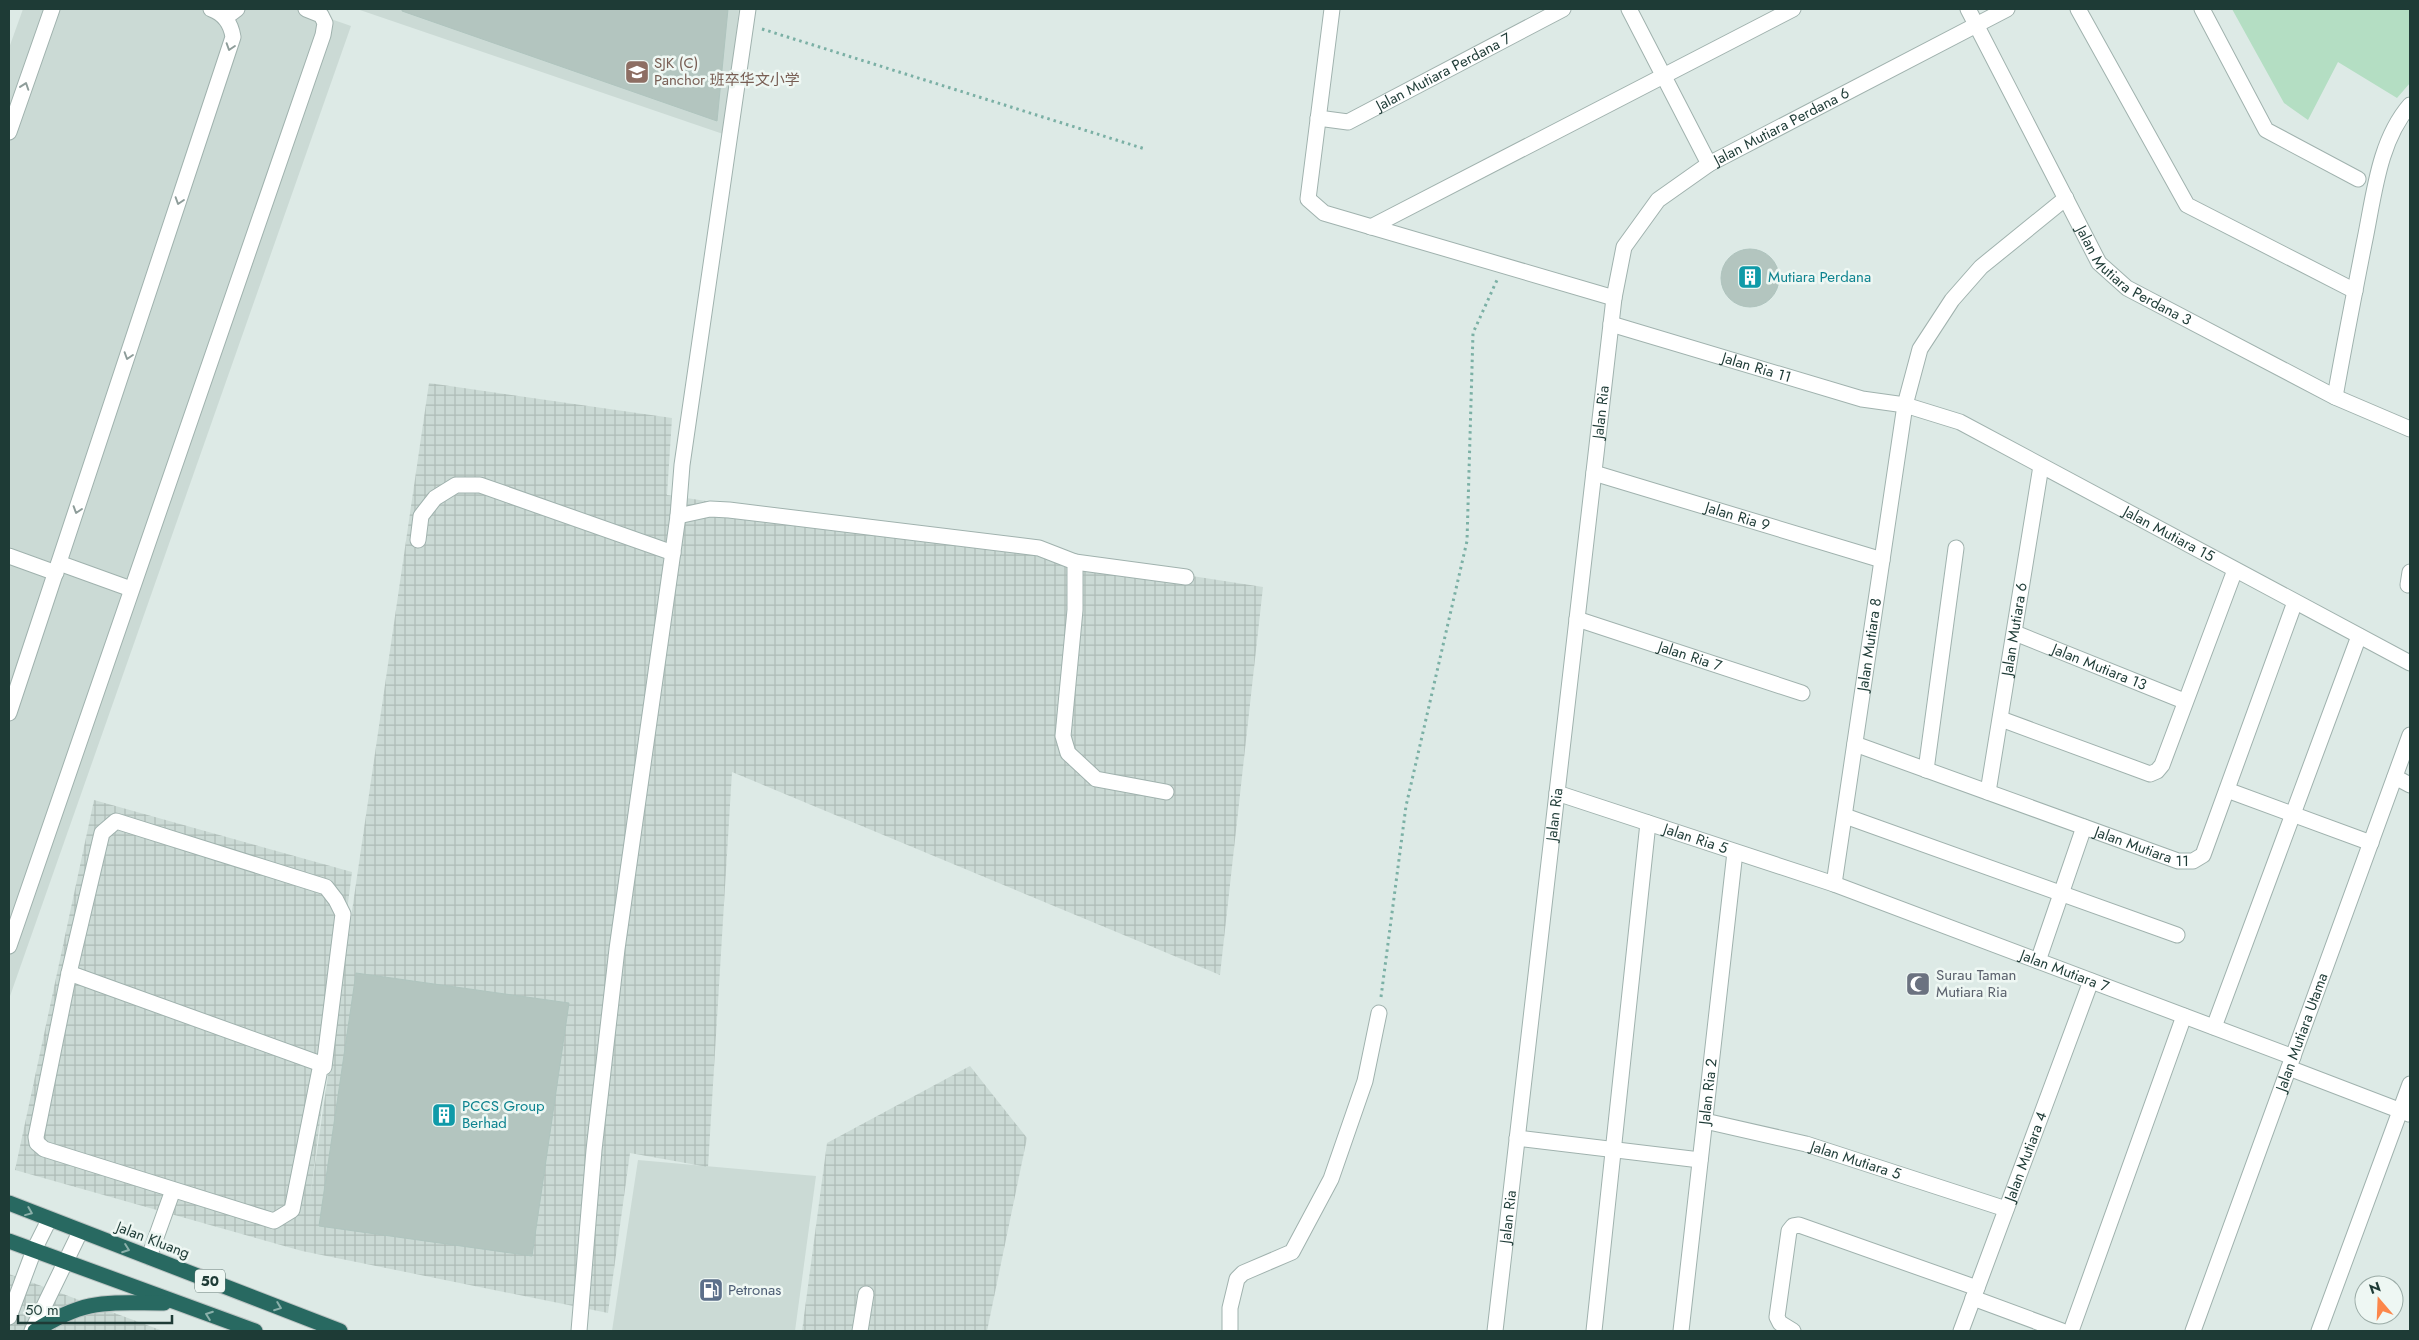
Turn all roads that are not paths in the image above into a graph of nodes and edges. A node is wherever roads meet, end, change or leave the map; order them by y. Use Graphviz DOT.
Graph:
graph roads {
  1 [pos="52,9"];
  2 [pos="211,9"];
  3 [pos="306,9"];
  4 [pos="748,9"];
  5 [pos="1346,9"];
  6 [pos="1563,9"];
  7 [pos="1629,9"];
  8 [pos="1793,9"];
  9 [pos="1968,9"];
  10 [pos="2006,9"];
  11 [pos="2078,9"];
  12 [pos="2202,9"];
  13 [pos="1331,13"];
  14 [pos="231,14"];
  15 [pos="1976,24"];
  16 [pos="1664,76"];
  17 [pos="2410,105"];
  18 [pos="1318,118"];
  19 [pos="9,132"];
  20 [pos="1709,164"];
  21 [pos="2358,178"];
  22 [pos="2066,198"];
  23 [pos="1371,227"];
  24 [pos="2355,291"];
  25 [pos="1614,298"];
  26 [pos="1611,324"];
  27 [pos="2335,397"];
  28 [pos="1905,405"];
  29 [pos="2410,429"];
  30 [pos="2042,466"];
  31 [pos="1594,473"];
  32 [pos="678,516"];
  33 [pos="418,540"];
  34 [pos="1956,548"];
  35 [pos="674,553"];
  36 [pos="9,556"];
  37 [pos="1882,560"];
  38 [pos="1075,562"];
  39 [pos="58,568"];
  40 [pos="2235,570"];
  41 [pos="1186,577"];
  42 [pos="132,589"];
  43 [pos="2296,602"];
  44 [pos="1577,619"];
  45 [pos="2015,633"];
  46 [pos="2359,636"];
  47 [pos="2410,663"];
  48 [pos="1802,694"];
  49 [pos="2184,701"];
  50 [pos="9,713"];
  51 [pos="2001,719"];
  52 [pos="2410,735"];
  53 [pos="1855,744"];
  54 [pos="1926,770"];
  55 [pos="2395,777"];
  56 [pos="2410,785"];
  57 [pos="2227,790"];
  58 [pos="1166,792"];
  59 [pos="1988,792"];
  60 [pos="1557,793"];
  61 [pos="2294,814"];
  62 [pos="1844,816"];
  63 [pos="1648,823"];
  64 [pos="2084,827"];
  65 [pos="2371,843"];
  66 [pos="1736,852"];
  67 [pos="1834,884"];
  68 [pos="2062,893"];
  69 [pos="2177,935"];
  70 [pos="9,946"];
  71 [pos="2038,961"];
  72 [pos="69,974"];
  73 [pos="2091,981"];
  74 [pos="1379,1013"];
  75 [pos="2184,1016"];
  76 [pos="2214,1027"];
  77 [pos="2291,1063"];
  78 [pos="321,1064"];
  79 [pos="2410,1084"];
  80 [pos="2405,1112"];
  81 [pos="1705,1121"];
  82 [pos="1517,1138"];
  83 [pos="1613,1150"];
  84 [pos="1700,1160"];
  85 [pos="173,1190"];
  86 [pos="9,1203"];
  87 [pos="2006,1209"];
  88 [pos="49,1220"];
  89 [pos="80,1232"];
  90 [pos="9,1241"];
  91 [pos="34,1250"];
  92 [pos="148,1257"];
  93 [pos="64,1262"];
  94 [pos="1975,1293"];
  95 [pos="866,1294"];
  96 [pos="176,1303"];
  97 [pos="9,1317"];
  98 [pos="34,1331"];
  99 [pos="254,1331"];
  100 [pos="340,1331"];
  101 [pos="581,1331"];
  102 [pos="860,1331"];
  103 [pos="1230,1331"];
  104 [pos="1495,1331"];
  105 [pos="1594,1331"];
  106 [pos="1681,1331"];
  107 [pos="1791,1331"];
  108 [pos="1960,1331"];
  109 [pos="2062,1331"];
  110 [pos="2071,1331"];
  111 [pos="2193,1331"];
  112 [pos="2319,1331"];
  19 -- 1 [label="street, one-way"];
  2 -- 14 [label="street"];
  3 -- 42 [label="street"];
  4 -- 32 [label="street"];
  5 -- 13 [label="street"];
  6 -- 18 [label="street, Jalan Mutiara Perdana 7"];
  7 -- 16 [label="street"];
  8 -- 16 [label="street"];
  9 -- 15 [label="street, Jalan Mutiara Perdana 3"];
  10 -- 15 [label="street, Jalan Mutiara Perdana 6"];
  11 -- 24 [label="street"];
  12 -- 21 [label="street"];
  13 -- 18 [label="street"];
  14 -- 39 [label="street, one-way"];
  15 -- 20 [label="street, Jalan Mutiara Perdana 6"];
  15 -- 22 [label="street, Jalan Mutiara Perdana 3"];
  16 -- 20 [label="street"];
  16 -- 23 [label="street"];
  17 -- 24 [label="street"];
  18 -- 23 [label="street"];
  20 -- 25 [label="street, Jalan Mutiara Perdana 6"];
  22 -- 27 [label="street, Jalan Mutiara Perdana 3"];
  22 -- 28 [label="street, Jalan Mutiara 8"];
  23 -- 25 [label="street"];
  24 -- 27 [label="street"];
  25 -- 26 [label="street, Jalan Ria"];
  26 -- 28 [label="street, Jalan Ria 11"];
  26 -- 31 [label="street, Jalan Ria"];
  27 -- 29 [label="street, Jalan Mutiara Perdana 3"];
  28 -- 30 [label="street, Jalan Ria 11"];
  28 -- 37 [label="street, Jalan Mutiara 8"];
  30 -- 40 [label="street, Jalan Mutiara 15"];
  30 -- 45 [label="street, Jalan Mutiara 6"];
  31 -- 37 [label="street, Jalan Ria 9"];
  31 -- 44 [label="street, Jalan Ria"];
  32 -- 35 [label="street"];
  32 -- 38 [label="street"];
  33 -- 35 [label="street"];
  34 -- 54 [label="street"];
  35 -- 101 [label="street"];
  36 -- 39 [label="street"];
  37 -- 53 [label="street, Jalan Mutiara 8"];
  38 -- 41 [label="street"];
  38 -- 58 [label="street"];
  39 -- 42 [label="street"];
  39 -- 50 [label="street"];
  40 -- 43 [label="street, Jalan Mutiara 15"];
  40 -- 49 [label="street"];
  42 -- 70 [label="street"];
  43 -- 46 [label="street, Jalan Mutiara 15"];
  43 -- 57 [label="street, Jalan Mutiara 11"];
  44 -- 48 [label="street, Jalan Ria 7"];
  44 -- 60 [label="street, Jalan Ria"];
  45 -- 49 [label="street, Jalan Mutiara 13"];
  45 -- 51 [label="street, Jalan Mutiara 6"];
  46 -- 47 [label="street, Jalan Mutiara 15"];
  46 -- 61 [label="street"];
  49 -- 51 [label="street"];
  51 -- 59 [label="street, Jalan Mutiara 6"];
  52 -- 55 [label="street, Jalan Mutiara Utama"];
  53 -- 54 [label="street, Jalan Mutiara 11"];
  53 -- 62 [label="street, Jalan Mutiara 8"];
  54 -- 59 [label="street, Jalan Mutiara 11"];
  55 -- 56 [label="street"];
  55 -- 65 [label="street, Jalan Mutiara Utama"];
  57 -- 61 [label="street"];
  57 -- 64 [label="street, Jalan Mutiara 11"];
  59 -- 64 [label="street, Jalan Mutiara 11"];
  60 -- 63 [label="street, Jalan Ria 5"];
  60 -- 82 [label="street, Jalan Ria"];
  61 -- 65 [label="street"];
  61 -- 76 [label="street"];
  62 -- 67 [label="street, Jalan Mutiara 8"];
  62 -- 68 [label="street"];
  63 -- 66 [label="street, Jalan Ria 5"];
  63 -- 83 [label="street"];
  64 -- 68 [label="street"];
  65 -- 77 [label="street, Jalan Mutiara Utama"];
  66 -- 67 [label="street, Jalan Ria 5"];
  66 -- 81 [label="street, Jalan Ria 2"];
  67 -- 71 [label="street, Jalan Mutiara 7"];
  68 -- 69 [label="street"];
  68 -- 71 [label="street"];
  71 -- 73 [label="street, Jalan Mutiara 7"];
  72 -- 78 [label="street"];
  72 -- 78 [label="street"];
  72 -- 85 [label="street"];
  73 -- 75 [label="street, Jalan Mutiara 7"];
  73 -- 87 [label="street, Jalan Mutiara 4"];
  74 -- 103 [label="street"];
  75 -- 76 [label="street, Jalan Mutiara 7"];
  75 -- 110 [label="street"];
  76 -- 77 [label="street, Jalan Mutiara 7"];
  77 -- 80 [label="street, Jalan Mutiara 7"];
  77 -- 111 [label="street, Jalan Mutiara Utama"];
  78 -- 85 [label="street"];
  79 -- 80 [label="street"];
  80 -- 112 [label="street"];
  81 -- 84 [label="street, Jalan Ria 2"];
  81 -- 87 [label="street, Jalan Mutiara 5"];
  82 -- 83 [label="street"];
  82 -- 104 [label="street, Jalan Ria"];
  83 -- 84 [label="street"];
  83 -- 105 [label="street"];
  84 -- 106 [label="street, Jalan Ria 2"];
  85 -- 92 [label="street"];
  86 -- 88 [label="highway, Jalan Kluang / 50, one-way"];
  87 -- 94 [label="street, Jalan Mutiara 4"];
  88 -- 89 [label="highway, Jalan Kluang / 50"];
  88 -- 91 [label="street"];
  89 -- 92 [label="highway, Jalan Kluang / 50, one-way"];
  89 -- 93 [label="street"];
  90 -- 91 [label="highway, 50"];
  91 -- 93 [label="highway, 50"];
  91 -- 97 [label="street"];
  92 -- 100 [label="highway, Jalan Kluang / 50, one-way"];
  93 -- 96 [label="highway, 50"];
  93 -- 98 [label="street"];
  94 -- 107 [label="street"];
  94 -- 108 [label="street, Jalan Mutiara 4"];
  94 -- 109 [label="street"];
  95 -- 102 [label="street"];
  96 -- 98 [label="highway"];
  99 -- 96 [label="highway, 50, one-way"];
}
